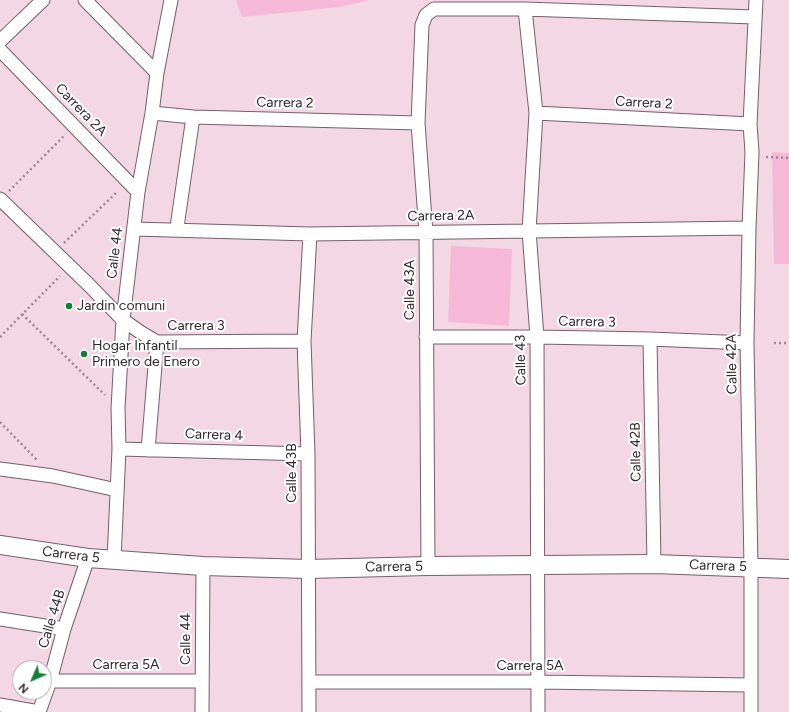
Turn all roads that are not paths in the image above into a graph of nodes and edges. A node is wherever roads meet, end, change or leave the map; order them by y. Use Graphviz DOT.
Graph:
graph roads {
  1 [pos="43,0"];
  2 [pos="85,0"];
  3 [pos="171,0"];
  4 [pos="756,0"];
  5 [pos="525,9"];
  6 [pos="755,17"];
  7 [pos="0,41"];
  8 [pos="0,50"];
  9 [pos="157,73"];
  10 [pos="152,113"];
  11 [pos="536,113"];
  12 [pos="193,117"];
  13 [pos="418,123"];
  14 [pos="750,124"];
  15 [pos="138,192"];
  16 [pos="4,197"];
  17 [pos="748,228"];
  18 [pos="134,229"];
  19 [pos="177,230"];
  20 [pos="529,231"];
  21 [pos="426,233"];
  22 [pos="310,234"];
  23 [pos="123,320"];
  24 [pos="537,336"];
  25 [pos="426,337"];
  26 [pos="650,339"];
  27 [pos="304,341"];
  28 [pos="158,342"];
  29 [pos="747,343"];
  30 [pos="119,450"];
  31 [pos="148,450"];
  32 [pos="308,454"];
  33 [pos="0,469"];
  34 [pos="117,490"];
  35 [pos="0,545"];
  36 [pos="88,558"];
  37 [pos="114,560"];
  38 [pos="538,564"];
  39 [pos="654,564"];
  40 [pos="202,566"];
  41 [pos="428,566"];
  42 [pos="751,567"];
  43 [pos="308,569"];
  44 [pos="789,569"];
  45 [pos="0,619"];
  46 [pos="64,629"];
  47 [pos="52,674"];
  48 [pos="52,681"];
  49 [pos="202,681"];
  50 [pos="309,682"];
  51 [pos="538,682"];
  52 [pos="750,686"];
  53 [pos="43,700"];
  54 [pos="0,705"];
  55 [pos="39,712"];
  56 [pos="202,712"];
  57 [pos="309,712"];
  58 [pos="538,712"];
  59 [pos="751,712"];
  1 -- 7 [label="street"];
  2 -- 9 [label="street"];
  3 -- 9 [label="street, Calle 44"];
  4 -- 6 [label="street, Calle 42A"];
  5 -- 6 [label="street"];
  5 -- 11 [label="street, Calle 43"];
  5 -- 13 [label="street, Calle 43A"];
  6 -- 14 [label="street, Calle 42A"];
  8 -- 15 [label="street, Carrera 2A"];
  9 -- 10 [label="street, Calle 44"];
  10 -- 12 [label="street, Carrera 2"];
  10 -- 15 [label="street, Calle 44"];
  11 -- 14 [label="street, Carrera 2"];
  11 -- 20 [label="street, Calle 43"];
  12 -- 13 [label="street, Carrera 2"];
  12 -- 19 [label="street"];
  13 -- 21 [label="street, Calle 43A"];
  14 -- 17 [label="street, Calle 42A"];
  15 -- 18 [label="street, Calle 44"];
  16 -- 23 [label="street, Carrera 3"];
  17 -- 20 [label="street, Carrera 2A"];
  17 -- 29 [label="street, Calle 42A"];
  18 -- 19 [label="street, Carrera 2A"];
  18 -- 23 [label="street, Calle 44"];
  19 -- 22 [label="street, Carrera 2A"];
  20 -- 21 [label="street, Carrera 2A"];
  20 -- 24 [label="street, Calle 43"];
  21 -- 22 [label="street, Carrera 2A"];
  21 -- 25 [label="street, Calle 43A"];
  22 -- 27 [label="street, Calle 43B"];
  23 -- 28 [label="street, Carrera 3"];
  23 -- 30 [label="street, Calle 44"];
  24 -- 25 [label="street, Carrera 3"];
  24 -- 26 [label="street, Carrera 3"];
  24 -- 38 [label="street, Calle 43"];
  25 -- 41 [label="street, Calle 43A"];
  26 -- 29 [label="street, Carrera 3"];
  26 -- 39 [label="street, Calle 42B"];
  27 -- 28 [label="street, Carrera 3"];
  27 -- 32 [label="street, Calle 43B"];
  28 -- 31 [label="street"];
  29 -- 42 [label="street, Calle 42A"];
  30 -- 31 [label="street, Carrera 4"];
  30 -- 34 [label="street, Calle 44"];
  31 -- 32 [label="street, Carrera 4"];
  32 -- 43 [label="street, Calle 43B"];
  33 -- 34 [label="street"];
  34 -- 37 [label="street, Calle 44"];
  35 -- 36 [label="street, Carrera 5"];
  36 -- 37 [label="street, Carrera 5"];
  36 -- 46 [label="street, Calle 44B"];
  37 -- 40 [label="street, Carrera 5"];
  38 -- 39 [label="street, Carrera 5"];
  38 -- 41 [label="street, Carrera 5"];
  38 -- 51 [label="street, Calle 43"];
  39 -- 42 [label="street, Carrera 5"];
  40 -- 43 [label="street, Carrera 5"];
  40 -- 49 [label="street, Calle 44"];
  41 -- 43 [label="street, Carrera 5"];
  42 -- 44 [label="street, Carrera 5"];
  42 -- 52 [label="street, Calle 42A"];
  43 -- 50 [label="street, Calle 43B"];
  45 -- 46 [label="street"];
  46 -- 47 [label="street, Calle 44B"];
  48 -- 49 [label="street, Carrera 5A"];
  49 -- 56 [label="street, Calle 44"];
  50 -- 51 [label="street, Carrera 5A"];
  50 -- 57 [label="street, Calle 43B"];
  51 -- 52 [label="street, Carrera 5A"];
  51 -- 58 [label="street, Calle 43"];
  52 -- 59 [label="street, Calle 42A"];
  53 -- 55 [label="street, Calle 44B"];
  54 -- 55 [label="street"];
}
